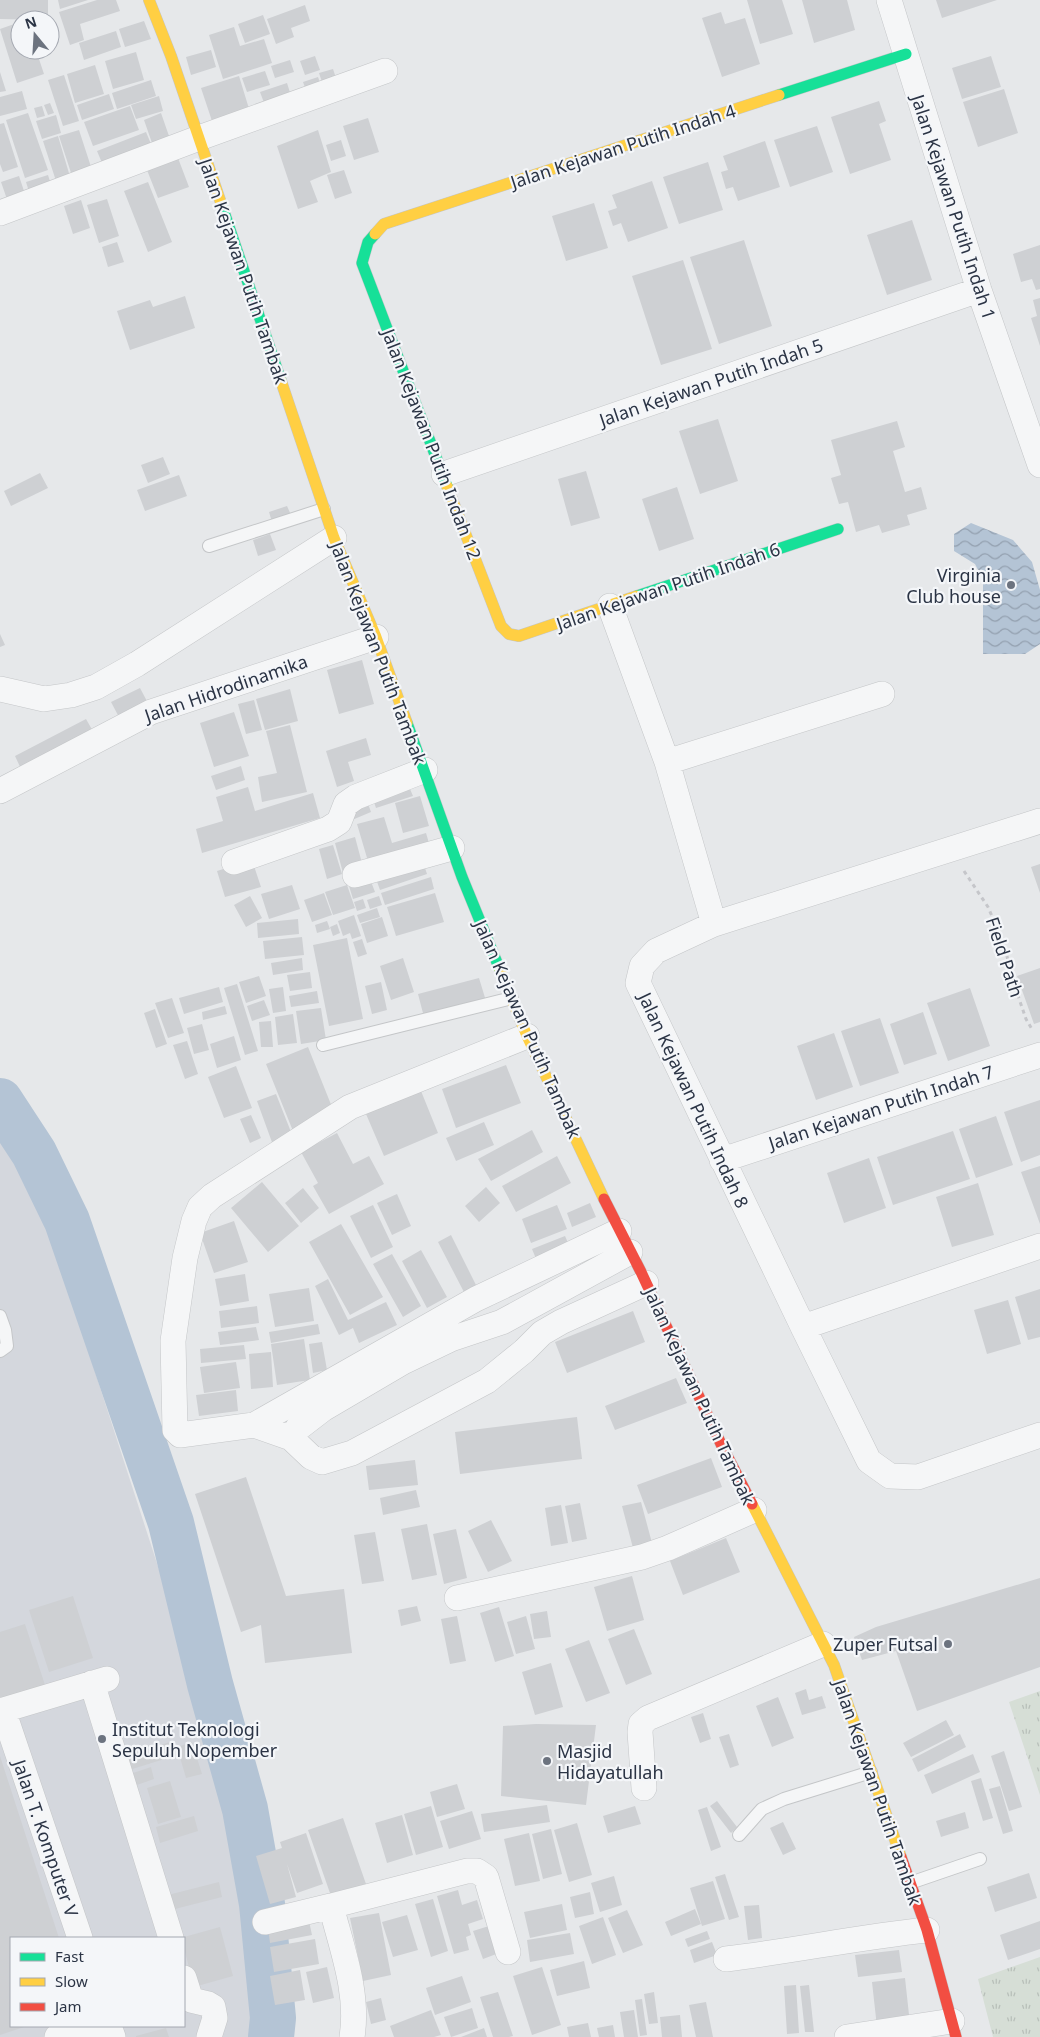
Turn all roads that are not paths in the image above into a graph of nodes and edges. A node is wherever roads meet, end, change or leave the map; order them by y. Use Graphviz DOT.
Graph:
graph roads {
  1 [pos="149,0"];
  2 [pos="889,0"];
  3 [pos="906,54"];
  4 [pos="385,71"];
  5 [pos="199,138"];
  6 [pos="0,213"];
  7 [pos="362,264"];
  8 [pos="979,290"];
  9 [pos="1032,411"];
  10 [pos="1038,452"];
  11 [pos="444,474"];
  12 [pos="324,510"];
  13 [pos="838,529"];
  14 [pos="334,538"];
  15 [pos="209,546"];
  16 [pos="610,606"];
  17 [pos="501,626"];
  18 [pos="376,637"];
  19 [pos="0,689"];
  20 [pos="882,694"];
  21 [pos="667,762"];
  22 [pos="424,770"];
  23 [pos="0,791"];
  24 [pos="1040,821"];
  25 [pos="452,848"];
  26 [pos="234,862"];
  27 [pos="355,875"];
  28 [pos="714,924"];
  29 [pos="512,998"];
  30 [pos="527,1036"];
  31 [pos="323,1045"];
  32 [pos="1038,1045"];
  33 [pos="722,1160"];
  34 [pos="624,1241"];
  35 [pos="1040,1246"];
  36 [pos="646,1283"];
  37 [pos="0,1316"];
  38 [pos="502,1322"];
  39 [pos="803,1327"];
  40 [pos="0,1351"];
  41 [pos="524,1351"];
  42 [pos="254,1425"];
  43 [pos="1040,1435"];
  44 [pos="291,1438"];
  45 [pos="754,1510"];
  46 [pos="457,1598"];
  47 [pos="823,1644"];
  48 [pos="2,1711"];
  49 [pos="872,1772"];
  50 [pos="644,1788"];
  51 [pos="738,1835"];
  52 [pos="980,1859"];
  53 [pos="910,1883"];
  54 [pos="331,1906"];
  55 [pos="265,1922"];
  56 [pos="927,1930"];
  57 [pos="80,1937"];
  58 [pos="171,1937"];
  59 [pos="508,1952"];
  60 [pos="726,1958"];
  61 [pos="186,1993"];
  62 [pos="89,2027"];
  63 [pos="954,2029"];
  64 [pos="57,2037"];
  65 [pos="209,2037"];
  66 [pos="352,2037"];
  67 [pos="847,2037"];
  1 -- 5 [label="street, Jalan Kejawan Putih Tambak"];
  2 -- 3 [label="street, Jalan Kejawan Putih Indah 1"];
  3 -- 7 [label="street, Jalan Kejawan Putih Indah 4"];
  3 -- 8 [label="street, Jalan Kejawan Putih Indah 1"];
  4 -- 5 [label="street"];
  5 -- 6 [label="street"];
  5 -- 12 [label="street, Jalan Kejawan Putih Tambak"];
  7 -- 11 [label="street, Jalan Kejawan Putih Indah 12"];
  8 -- 9 [label="street, Jalan Kejawan Putih Indah 1"];
  8 -- 11 [label="street, Jalan Kejawan Putih Indah 5"];
  9 -- 10 [label="street, Jalan Kejawan Putih Indah 1"];
  11 -- 17 [label="street, Jalan Kejawan Putih Indah 12"];
  12 -- 14 [label="street, Jalan Kejawan Putih Tambak"];
  12 -- 15 [label="lane"];
  13 -- 16 [label="street, Jalan Kejawan Putih Indah 6"];
  14 -- 18 [label="street, Jalan Kejawan Putih Tambak"];
  14 -- 19 [label="street"];
  16 -- 17 [label="street, Jalan Kejawan Putih Indah 6"];
  16 -- 21 [label="street"];
  18 -- 22 [label="street, Jalan Kejawan Putih Tambak"];
  18 -- 23 [label="street, Jalan Hidrodinamika"];
  20 -- 21 [label="street"];
  21 -- 28 [label="street"];
  22 -- 25 [label="street, Jalan Kejawan Putih Tambak"];
  22 -- 26 [label="street"];
  24 -- 28 [label="street, Jalan Kejawan Putih Indah 8"];
  25 -- 27 [label="street"];
  25 -- 29 [label="street, Jalan Kejawan Putih Tambak"];
  28 -- 33 [label="street, Jalan Kejawan Putih Indah 8"];
  29 -- 30 [label="street, Jalan Kejawan Putih Tambak"];
  29 -- 31 [label="lane"];
  30 -- 34 [label="street, Jalan Kejawan Putih Tambak"];
  30 -- 42 [label="street"];
  32 -- 33 [label="street, Jalan Kejawan Putih Indah 7"];
  33 -- 39 [label="street, Jalan Kejawan Putih Indah 8"];
  34 -- 36 [label="street, Jalan Kejawan Putih Tambak"];
  34 -- 38 [label="street"];
  34 -- 42 [label="street"];
  35 -- 39 [label="street"];
  36 -- 41 [label="street"];
  36 -- 45 [label="street, Jalan Kejawan Putih Tambak"];
  37 -- 40 [label="lane"];
  38 -- 41 [label="street"];
  38 -- 44 [label="street"];
  39 -- 43 [label="street, Jalan Kejawan Putih Indah 8"];
  41 -- 44 [label="street"];
  42 -- 44 [label="street"];
  45 -- 46 [label="street"];
  45 -- 47 [label="street, Jalan Kejawan Putih Tambak"];
  47 -- 49 [label="street, Jalan Kejawan Putih Tambak"];
  47 -- 50 [label="street"];
  48 -- 57 [label="street, Jalan T. Komputer V"];
  48 -- 58 [label="street"];
  49 -- 51 [label="lane"];
  49 -- 53 [label="street, Jalan Kejawan Putih Tambak"];
  52 -- 53 [label="lane"];
  53 -- 56 [label="street, Jalan Kejawan Putih Tambak"];
  54 -- 55 [label="street"];
  54 -- 59 [label="street"];
  54 -- 66 [label="street"];
  56 -- 60 [label="street"];
  56 -- 63 [label="street, Jalan Kejawan Putih Tambak"];
  61 -- 65 [label="street"];
  62 -- 64 [label="street"];
  63 -- 67 [label="street"];
}
